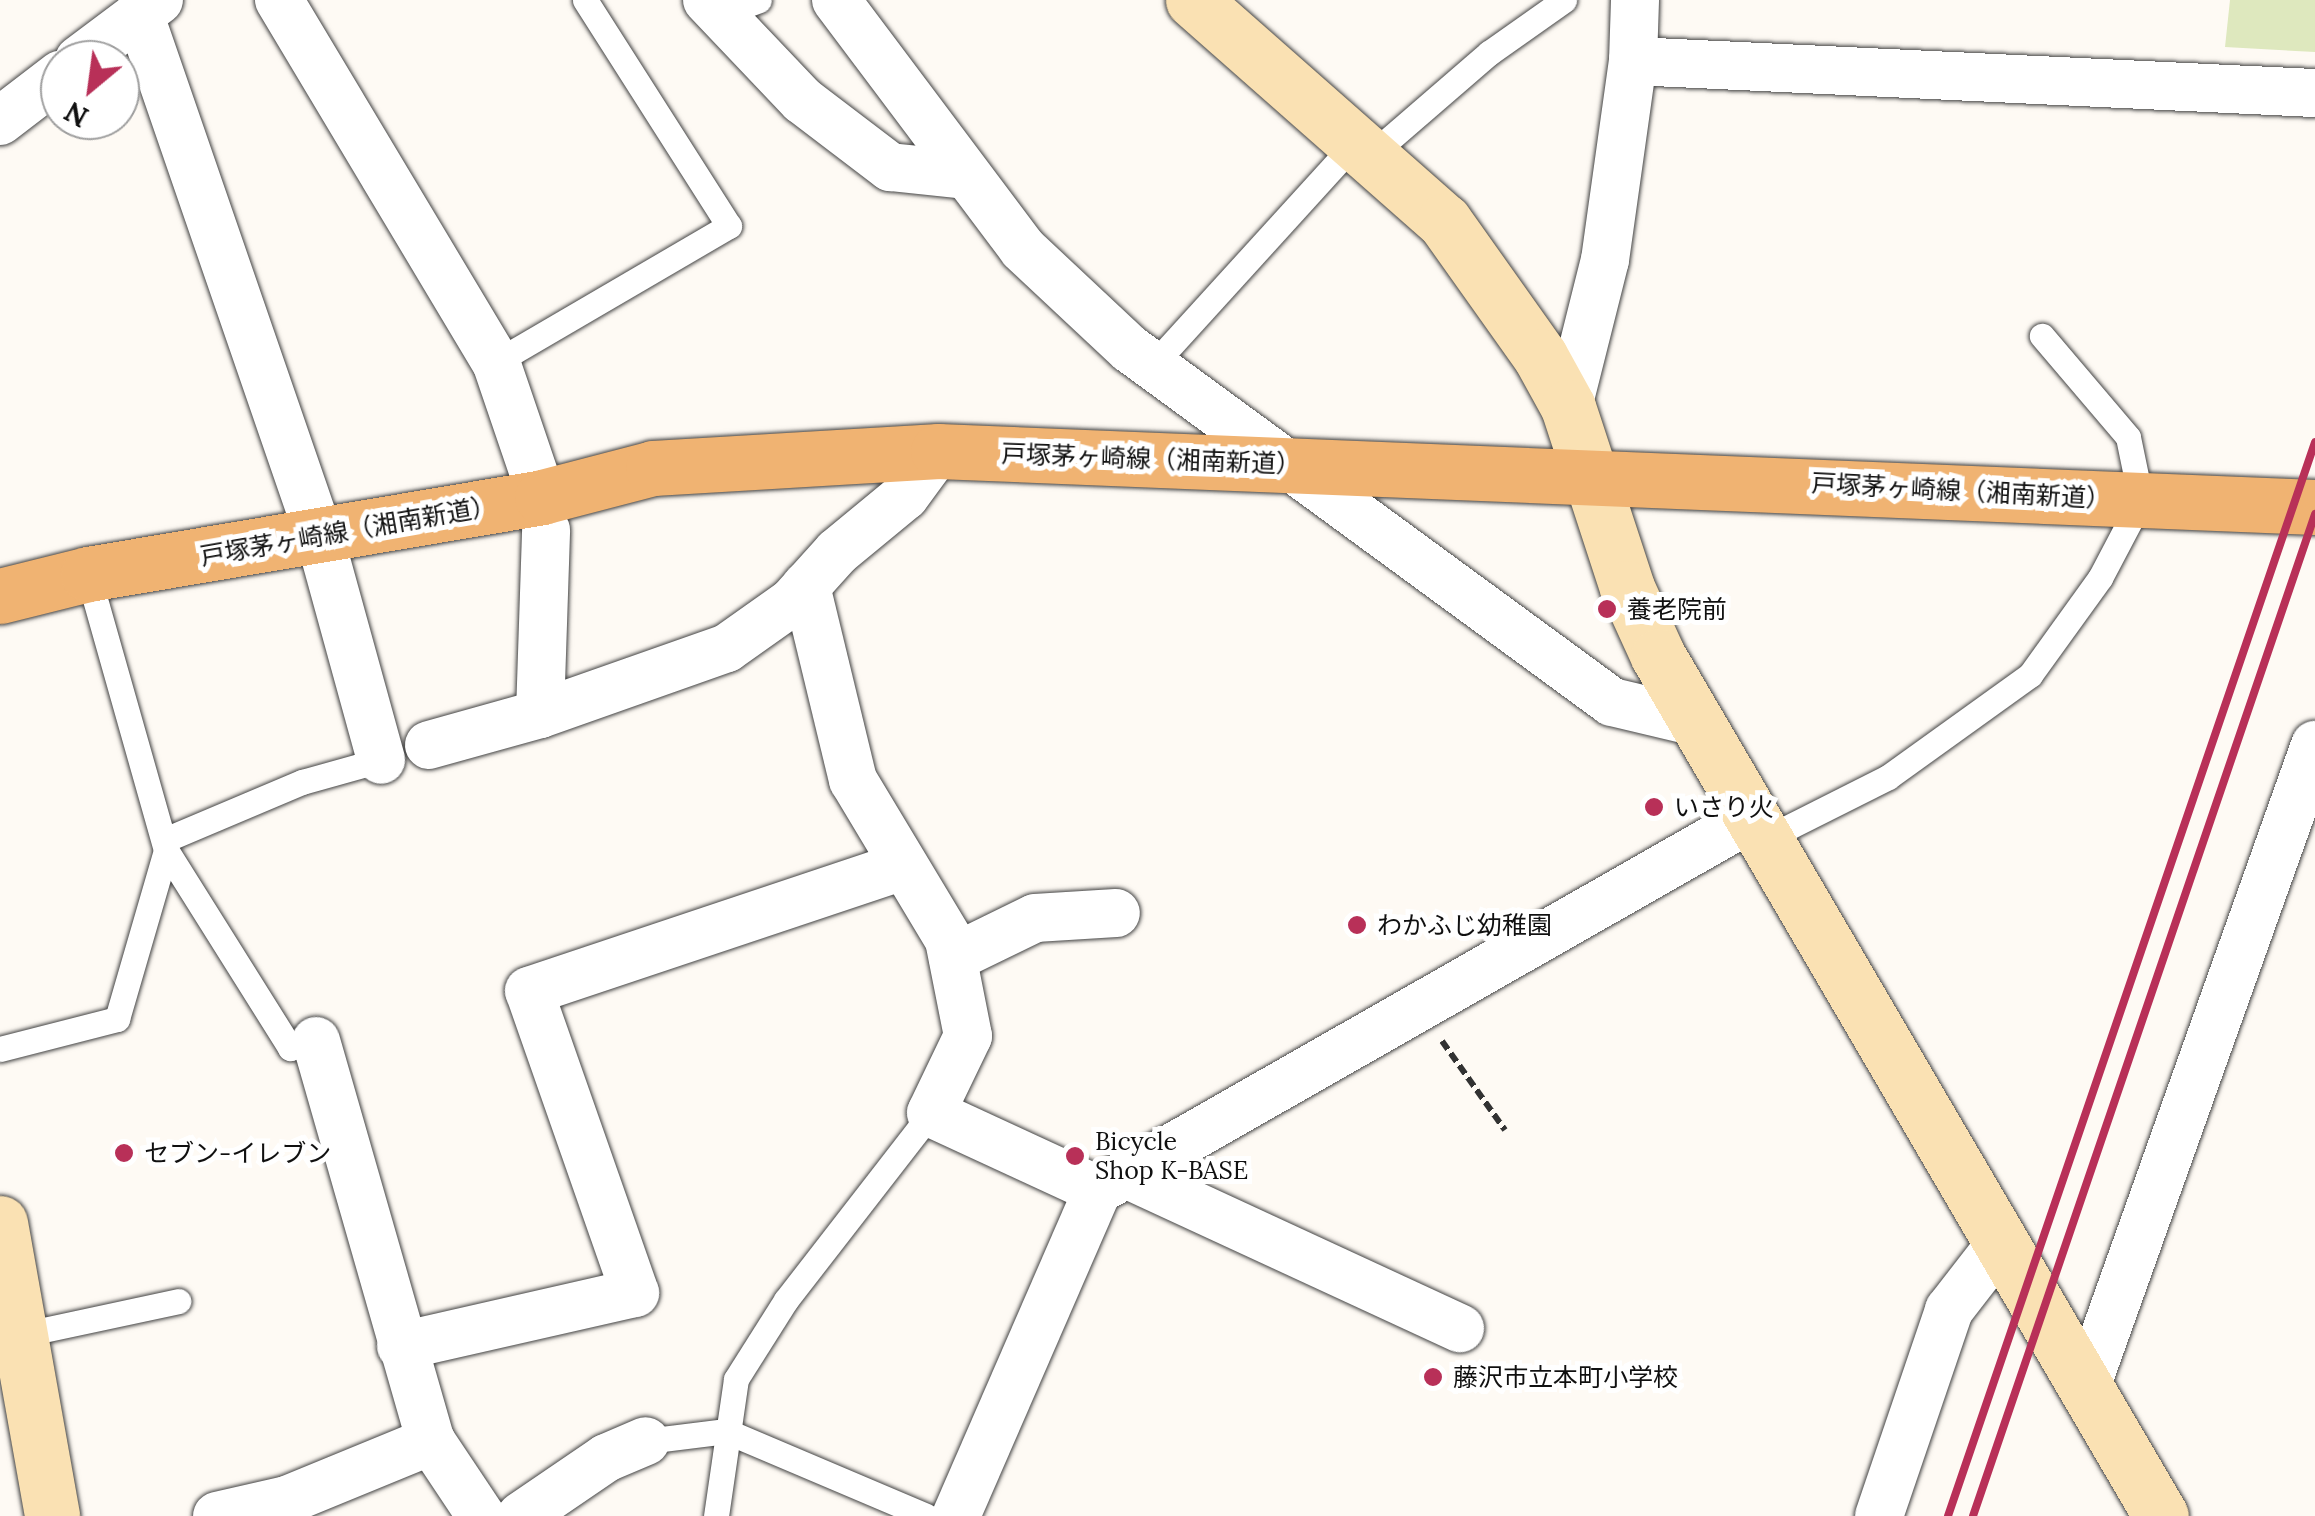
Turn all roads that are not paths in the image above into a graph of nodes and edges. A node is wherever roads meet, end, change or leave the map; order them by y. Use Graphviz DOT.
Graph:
graph roads {
  1 [pos="279,0"];
  2 [pos="584,0"];
  3 [pos="836,0"];
  4 [pos="1194,0"];
  5 [pos="1564,0"];
  6 [pos="1634,0"];
  7 [pos="730,4"];
  8 [pos="149,7"];
  9 [pos="105,40"];
  10 [pos="1633,61"];
  11 [pos="40,90"];
  12 [pos="2315,92"];
  13 [pos="0,121"];
  14 [pos="1365,148"];
  15 [pos="966,175"];
  16 [pos="2042,336"];
  17 [pos="496,362"];
  18 [pos="1152,366"];
  19 [pos="1568,407"];
  20 [pos="938,451"];
  21 [pos="1281,463"];
  22 [pos="1590,474"];
  23 [pos="2142,500"];
  24 [pos="2315,506"];
  25 [pos="544,513"];
  26 [pos="320,538"];
  27 [pos="88,574"];
  28 [pos="806,586"];
  29 [pos="0,596"];
  30 [pos="540,714"];
  31 [pos="1696,722"];
  32 [pos="430,745"];
  33 [pos="2315,745"];
  34 [pos="381,760"];
  35 [pos="1757,829"];
  36 [pos="166,844"];
  37 [pos="903,866"];
  38 [pos="1116,913"];
  39 [pos="953,958"];
  40 [pos="316,1041"];
  41 [pos="0,1049"];
  42 [pos="931,1113"];
  43 [pos="1112,1182"];
  44 [pos="0,1223"];
  45 [pos="2001,1243"];
  46 [pos="178,1302"];
  47 [pos="1460,1328"];
  48 [pos="20,1335"];
  49 [pos="401,1346"];
  50 [pos="2085,1390"];
  51 [pos="726,1431"];
  52 [pos="431,1441"];
  53 [pos="646,1441"];
  54 [pos="2144,1506"];
  55 [pos="52,1516"];
  56 [pos="217,1516"];
  57 [pos="482,1516"];
  58 [pos="521,1516"];
  59 [pos="716,1516"];
  60 [pos="926,1516"];
  61 [pos="956,1516"];
  62 [pos="1880,1516"];
  1 -- 17 [label="street"];
  2 -- 17 [label="lane"];
  3 -- 15 [label="street"];
  4 -- 14 [label="street"];
  5 -- 14 [label="lane"];
  6 -- 10 [label="street"];
  7 -- 15 [label="street"];
  8 -- 9 [label="street"];
  8 -- 26 [label="street"];
  10 -- 12 [label="street"];
  10 -- 19 [label="street"];
  11 -- 13 [label="street"];
  14 -- 18 [label="lane"];
  14 -- 19 [label="street"];
  15 -- 18 [label="street"];
  16 -- 23 [label="lane"];
  17 -- 25 [label="street"];
  18 -- 21 [label="street"];
  19 -- 22 [label="street"];
  20 -- 21 [label="main road, 戸塚茅ヶ崎線（湘南新道）"];
  20 -- 25 [label="main road, 戸塚茅ヶ崎線（湘南新道）"];
  20 -- 28 [label="street"];
  21 -- 22 [label="main road, 戸塚茅ヶ崎線（湘南新道）"];
  21 -- 31 [label="street"];
  22 -- 23 [label="main road, 戸塚茅ヶ崎線（湘南新道）"];
  22 -- 31 [label="street"];
  23 -- 24 [label="main road, 戸塚茅ヶ崎線（湘南新道）"];
  23 -- 35 [label="lane"];
  25 -- 26 [label="main road, 戸塚茅ヶ崎線（湘南新道）"];
  25 -- 30 [label="street"];
  26 -- 27 [label="main road, 戸塚茅ヶ崎線（湘南新道）"];
  26 -- 34 [label="street"];
  27 -- 29 [label="main road, 戸塚茅ヶ崎線（湘南新道）"];
  27 -- 36 [label="lane"];
  28 -- 30 [label="street"];
  28 -- 37 [label="street"];
  30 -- 32 [label="street"];
  31 -- 35 [label="street"];
  32 -- 34 [label="lane"];
  33 -- 50 [label="street"];
  34 -- 36 [label="lane"];
  35 -- 43 [label="street"];
  35 -- 45 [label="street"];
  36 -- 40 [label="lane"];
  36 -- 41 [label="lane"];
  37 -- 39 [label="street"];
  37 -- 49 [label="street"];
  38 -- 39 [label="street"];
  39 -- 42 [label="street"];
  40 -- 49 [label="street"];
  42 -- 43 [label="street"];
  42 -- 51 [label="lane"];
  43 -- 47 [label="street"];
  43 -- 61 [label="street"];
  44 -- 48 [label="street"];
  45 -- 50 [label="street"];
  45 -- 62 [label="street"];
  46 -- 48 [label="lane"];
  48 -- 55 [label="street"];
  49 -- 52 [label="street"];
  50 -- 54 [label="street"];
  51 -- 53 [label="lane"];
  51 -- 59 [label="lane"];
  51 -- 60 [label="lane"];
  52 -- 56 [label="street"];
  52 -- 57 [label="street"];
  53 -- 58 [label="street"];
}
